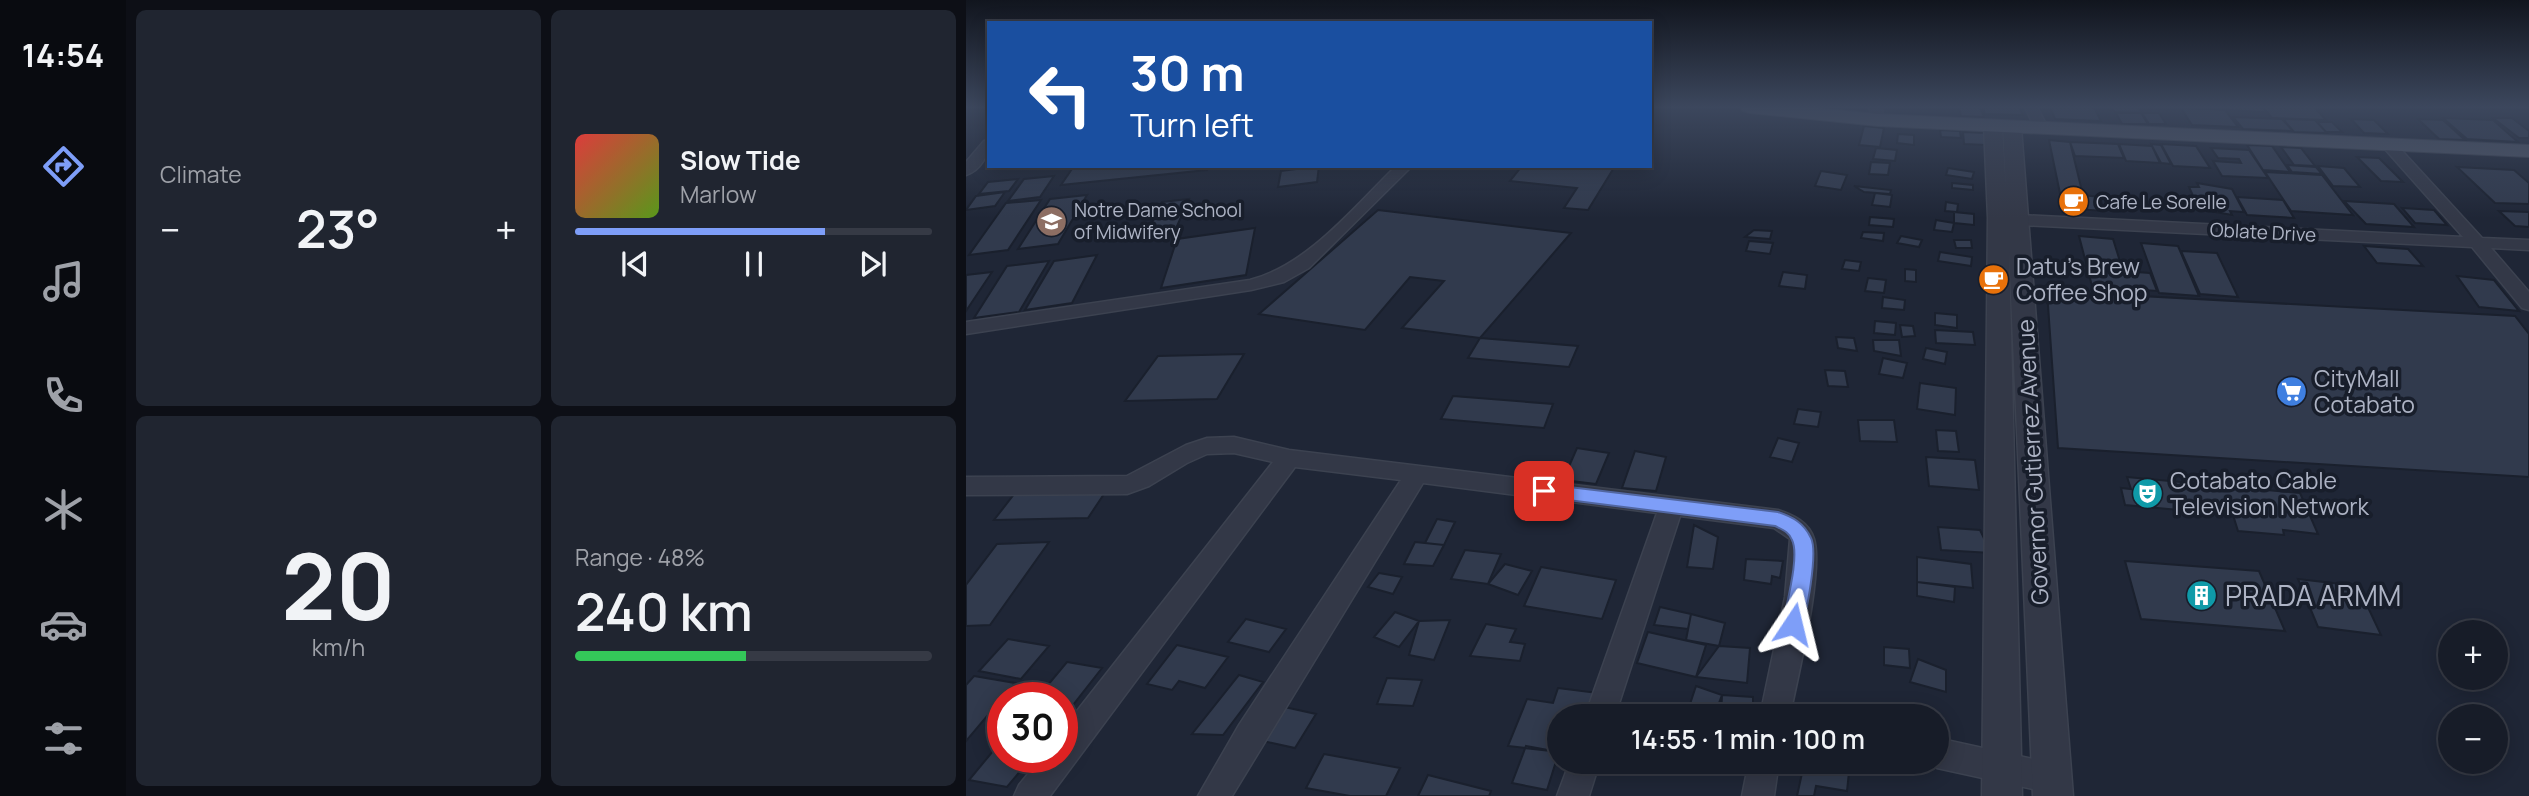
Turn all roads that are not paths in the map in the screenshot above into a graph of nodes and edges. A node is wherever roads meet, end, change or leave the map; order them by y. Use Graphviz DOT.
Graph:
graph roads {
  1 [pos="2003,144"];
  2 [pos="2372,144"];
  3 [pos="2389,145"];
  4 [pos="987,146"];
  5 [pos="2529,151"];
  6 [pos="1403,168"];
  7 [pos="966,171"];
  8 [pos="2007,219"];
  9 [pos="2477,242"];
  10 [pos="2529,245"];
  11 [pos="2529,304"];
  12 [pos="966,328"];
  13 [pos="1289,458"];
  14 [pos="1417,474"];
  15 [pos="966,486"];
  16 [pos="1671,507"];
  17 [pos="1604,704"];
  18 [pos="1777,704"];
  19 [pos="1078,734"];
  20 [pos="1949,759"];
  21 [pos="1048,773"];
  22 [pos="1581,774"];
  23 [pos="1762,774"];
  24 [pos="2002,781"];
  25 [pos="2052,787"];
  26 [pos="1030,796"];
  27 [pos="1214,796"];
  28 [pos="1573,796"];
  29 [pos="1758,796"];
  1 -- 8 [label="street, Governor Gutierrez Avenue"];
  2 -- 3 [label="main road"];
  3 -- 5 [label="main road"];
  3 -- 9 [label="street"];
  4 -- 7 [label="street"];
  6 -- 12 [label="street"];
  8 -- 9 [label="street, Oblate Drive"];
  8 -- 24 [label="street, Governor Gutierrez Avenue"];
  8 -- 25 [label="street, Governor Gutierrez Avenue"];
  9 -- 10 [label="street, Oblate Drive"];
  9 -- 11 [label="street"];
  13 -- 14 [label="street"];
  13 -- 15 [label="street"];
  13 -- 19 [label="street"];
  14 -- 16 [label="street"];
  14 -- 27 [label="street"];
  16 -- 17 [label="street"];
  16 -- 18 [label="street"];
  20 -- 24 [label="street"];
  21 -- 26 [label="street"];
  22 -- 28 [label="street"];
  23 -- 29 [label="street"];
  24 -- 25 [label="street"];
}
